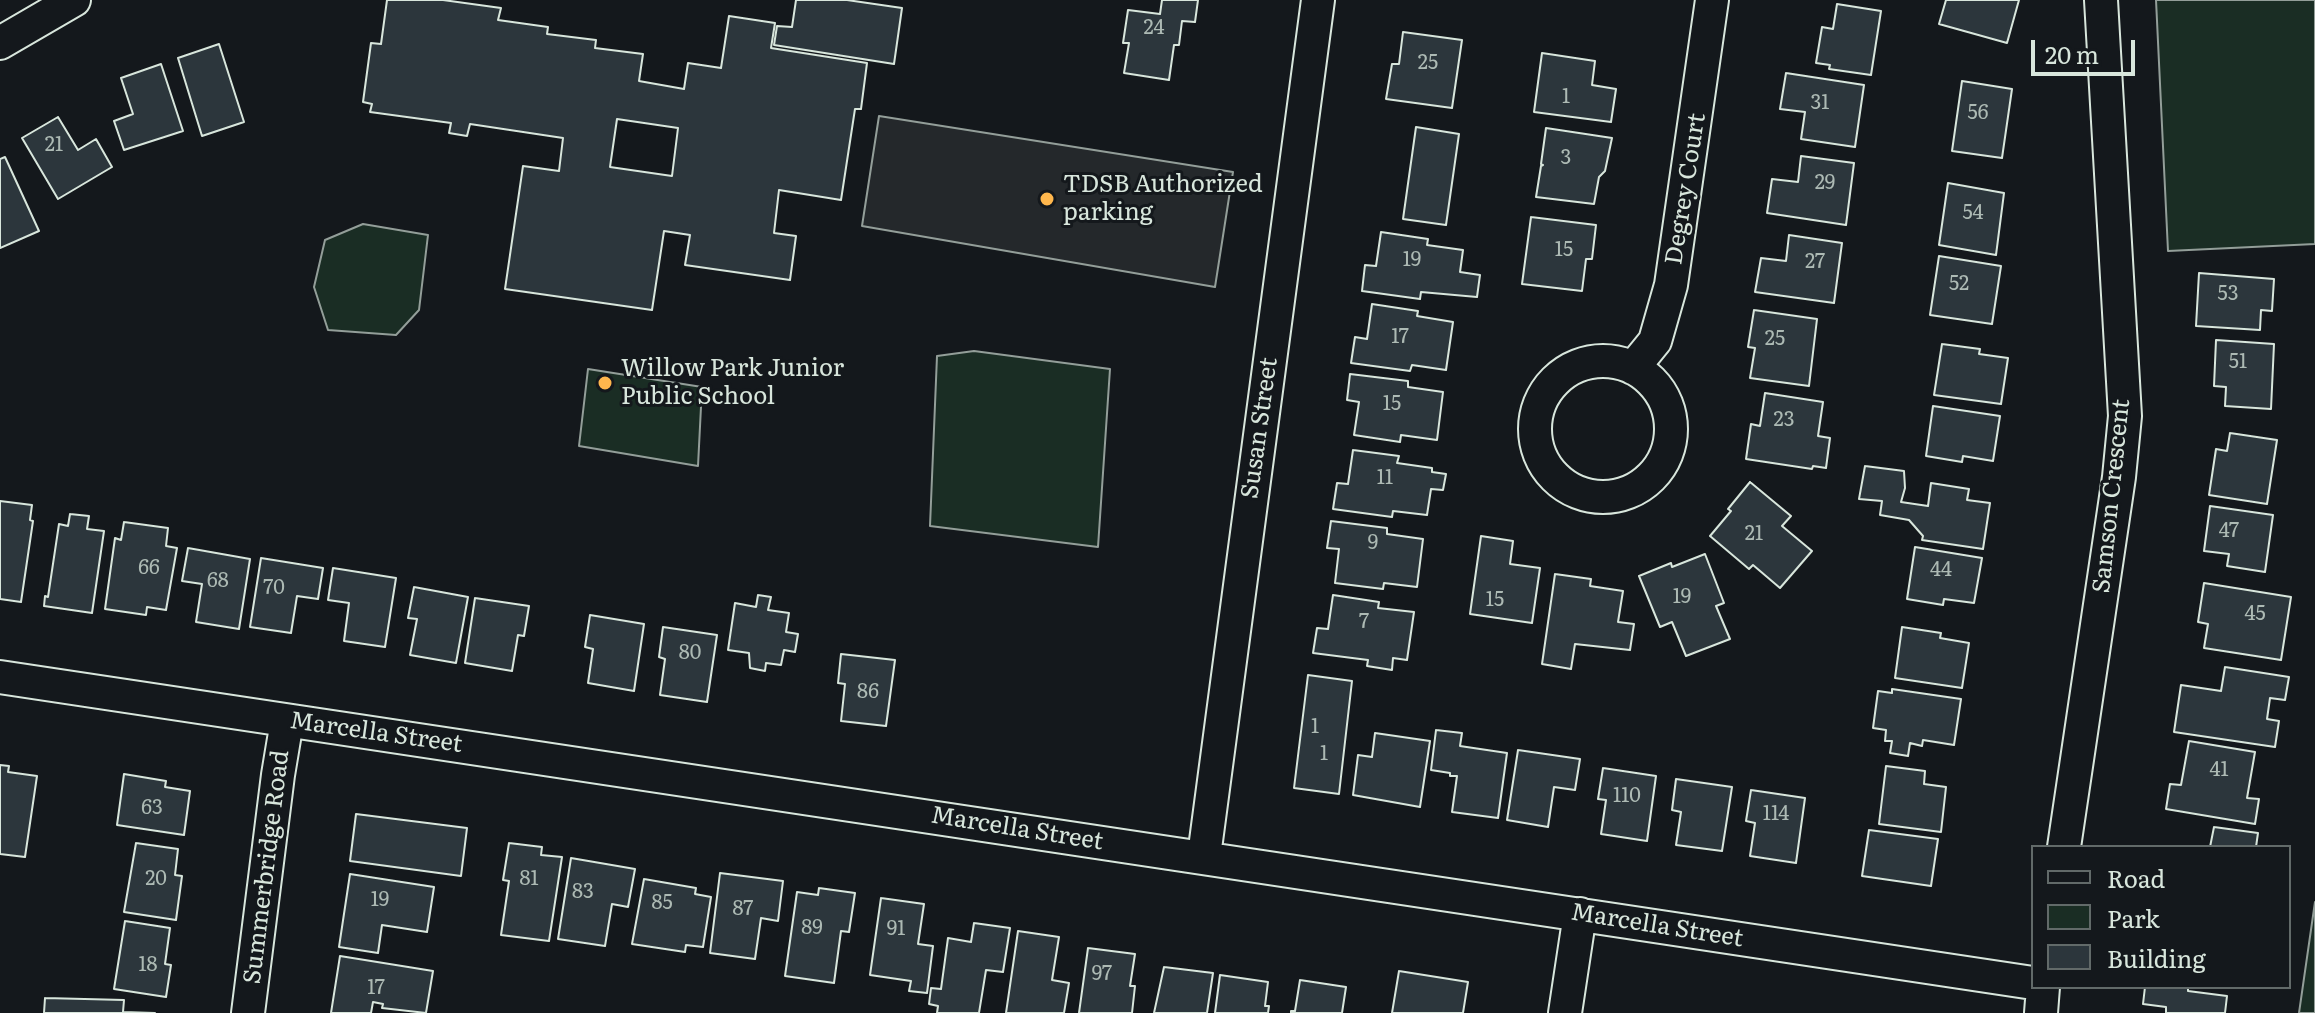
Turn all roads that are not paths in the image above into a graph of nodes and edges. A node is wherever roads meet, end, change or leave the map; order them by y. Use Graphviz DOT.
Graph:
graph roads {
  1 [pos="74,0"];
  2 [pos="1318,0"];
  3 [pos="1712,0"];
  4 [pos="2101,0"];
  5 [pos="0,43"];
  6 [pos="1633,368"];
  7 [pos="0,677"];
  8 [pos="287,721"];
  9 [pos="2064,845"];
  10 [pos="1204,856"];
  11 [pos="1580,914"];
  12 [pos="2031,983"];
  13 [pos="2043,989"];
  14 [pos="248,1013"];
  15 [pos="1565,1013"];
  16 [pos="2041,1013"];
  1 -- 5 [label="street"];
  2 -- 10 [label="street, Susan Street"];
  3 -- 6 [label="street, Degrey Court"];
  4 -- 9 [label="street, Samson Crescent"];
  6 -- 6 [label="street"];
  7 -- 8 [label="street, Marcella Street"];
  8 -- 10 [label="street, Marcella Street"];
  8 -- 14 [label="street, Summerbridge Road"];
  10 -- 11 [label="street, Marcella Street"];
  11 -- 12 [label="street, Marcella Street"];
  11 -- 15 [label="street"];
  13 -- 16 [label="street"];
}
